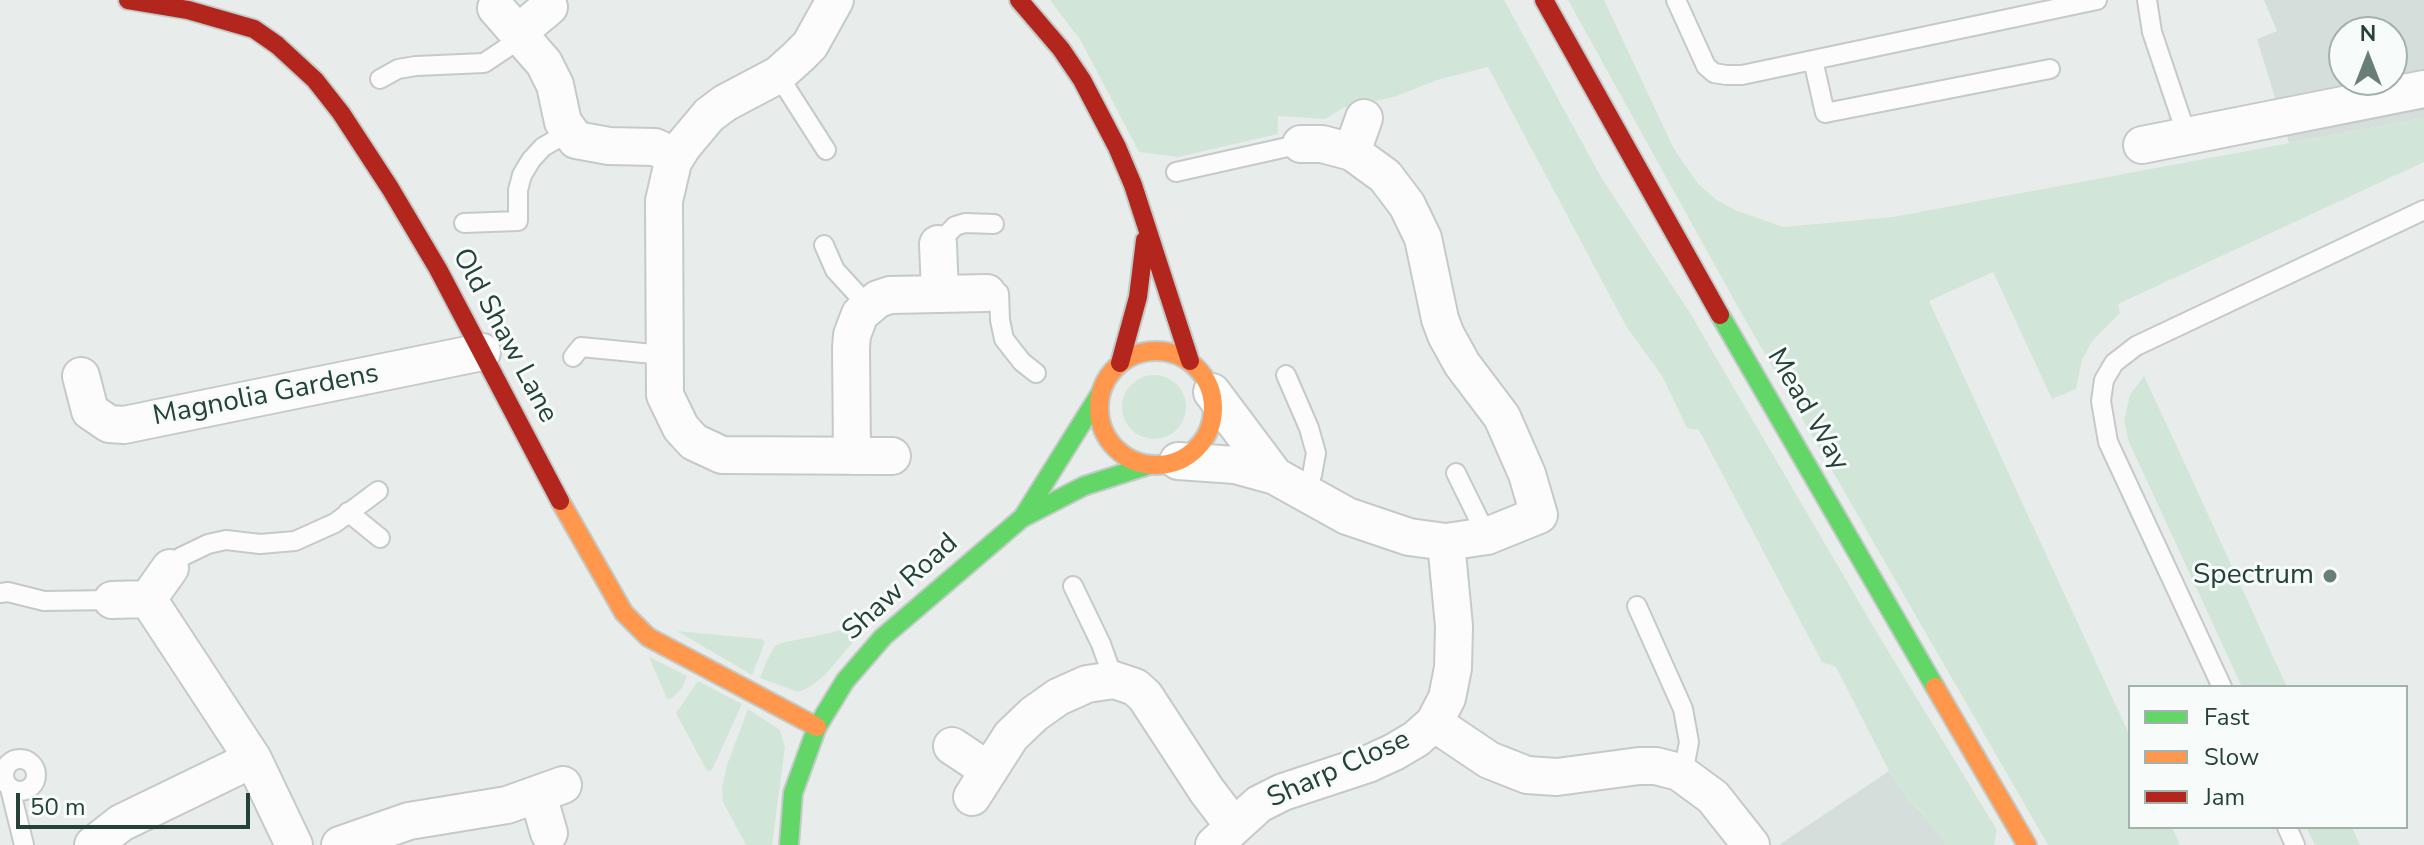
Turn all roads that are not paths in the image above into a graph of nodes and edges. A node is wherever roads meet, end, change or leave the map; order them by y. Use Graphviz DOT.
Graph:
graph roads {
  1 [pos="128,0"];
  2 [pos="835,0"];
  3 [pos="1019,0"];
  4 [pos="1544,0"];
  5 [pos="1676,0"];
  6 [pos="2097,0"];
  7 [pos="2147,0"];
  8 [pos="552,4"];
  9 [pos="513,26"];
  10 [pos="1813,60"];
  11 [pos="2050,69"];
  12 [pos="778,75"];
  13 [pos="380,79"];
  14 [pos="2424,89"];
  15 [pos="1364,118"];
  16 [pos="569,132"];
  17 [pos="2187,136"];
  18 [pos="1301,144"];
  19 [pos="2142,145"];
  20 [pos="826,150"];
  21 [pos="1352,152"];
  22 [pos="676,157"];
  23 [pos="1176,172"];
  24 [pos="2424,210"];
  25 [pos="464,223"];
  26 [pos="994,224"];
  27 [pos="1146,229"];
  28 [pos="938,244"];
  29 [pos="824,245"];
  30 [pos="940,293"];
  31 [pos="987,293"];
  32 [pos="868,306"];
  33 [pos="482,352"];
  34 [pos="663,355"];
  35 [pos="573,357"];
  36 [pos="1190,361"];
  37 [pos="1120,363"];
  38 [pos="1036,373"];
  39 [pos="1286,375"];
  40 [pos="81,376"];
  41 [pos="1212,392"];
  42 [pos="1100,394"];
  43 [pos="852,456"];
  44 [pos="892,456"];
  45 [pos="1164,463"];
  46 [pos="1456,473"];
  47 [pos="1289,484"];
  48 [pos="378,491"];
  49 [pos="348,512"];
  50 [pos="1022,518"];
  51 [pos="1487,536"];
  52 [pos="380,538"];
  53 [pos="1446,542"];
  54 [pos="170,568"];
  55 [pos="1073,586"];
  56 [pos="0,593"];
  57 [pos="148,599"];
  58 [pos="112,600"];
  59 [pos="1637,606"];
  60 [pos="1114,680"];
  61 [pos="2221,685"];
  62 [pos="1434,723"];
  63 [pos="817,727"];
  64 [pos="952,746"];
  65 [pos="253,759"];
  66 [pos="1683,774"];
  67 [pos="10,788"];
  68 [pos="1224,835"];
  69 [pos="550,839"];
  70 [pos="24,845"];
  71 [pos="93,845"];
  72 [pos="294,845"];
  73 [pos="340,845"];
  74 [pos="789,845"];
  75 [pos="1751,845"];
  76 [pos="2027,845"];
  1 -- 33 [label="street, Old Shaw Lane"];
  2 -- 12 [label="street"];
  3 -- 27 [label="street"];
  4 -- 76 [label="street, Mead Way"];
  5 -- 10 [label="lane"];
  6 -- 10 [label="lane"];
  7 -- 17 [label="lane"];
  8 -- 9 [label="street"];
  9 -- 13 [label="lane"];
  9 -- 16 [label="street"];
  10 -- 11 [label="lane"];
  12 -- 20 [label="lane"];
  12 -- 22 [label="street"];
  14 -- 17 [label="street"];
  15 -- 21 [label="street"];
  16 -- 22 [label="street"];
  16 -- 25 [label="lane"];
  17 -- 19 [label="street"];
  18 -- 21 [label="street"];
  18 -- 23 [label="lane"];
  21 -- 51 [label="street"];
  22 -- 34 [label="street"];
  24 -- 61 [label="lane"];
  26 -- 28 [label="lane"];
  27 -- 36 [label="street"];
  27 -- 37 [label="street"];
  28 -- 30 [label="street"];
  29 -- 32 [label="lane"];
  30 -- 31 [label="street"];
  30 -- 32 [label="street"];
  31 -- 38 [label="lane"];
  32 -- 43 [label="street"];
  33 -- 40 [label="street, Magnolia Gardens"];
  33 -- 63 [label="street, Old Shaw Lane"];
  34 -- 35 [label="lane"];
  34 -- 43 [label="street"];
  36 -- 37 [label="street"];
  36 -- 41 [label="street"];
  37 -- 42 [label="street"];
  39 -- 47 [label="lane"];
  41 -- 45 [label="street"];
  41 -- 47 [label="street"];
  42 -- 45 [label="street"];
  42 -- 50 [label="street, Shaw Road"];
  43 -- 44 [label="street"];
  45 -- 47 [label="street"];
  45 -- 50 [label="street, Shaw Road"];
  46 -- 51 [label="lane"];
  47 -- 53 [label="street"];
  48 -- 49 [label="lane"];
  49 -- 52 [label="lane"];
  49 -- 54 [label="lane"];
  50 -- 63 [label="street, Shaw Road"];
  51 -- 53 [label="street"];
  53 -- 62 [label="street, Sharp Close"];
  54 -- 57 [label="street"];
  55 -- 60 [label="lane"];
  56 -- 58 [label="lane"];
  57 -- 58 [label="street"];
  57 -- 65 [label="street"];
  59 -- 66 [label="lane"];
  60 -- 64 [label="street"];
  60 -- 68 [label="street"];
  62 -- 66 [label="street"];
  62 -- 68 [label="street, Sharp Close"];
  63 -- 74 [label="street, Shaw Road"];
  65 -- 71 [label="street"];
  65 -- 72 [label="street"];
  66 -- 75 [label="street"];
  67 -- 70 [label="lane"];
  69 -- 73 [label="street"];
}
